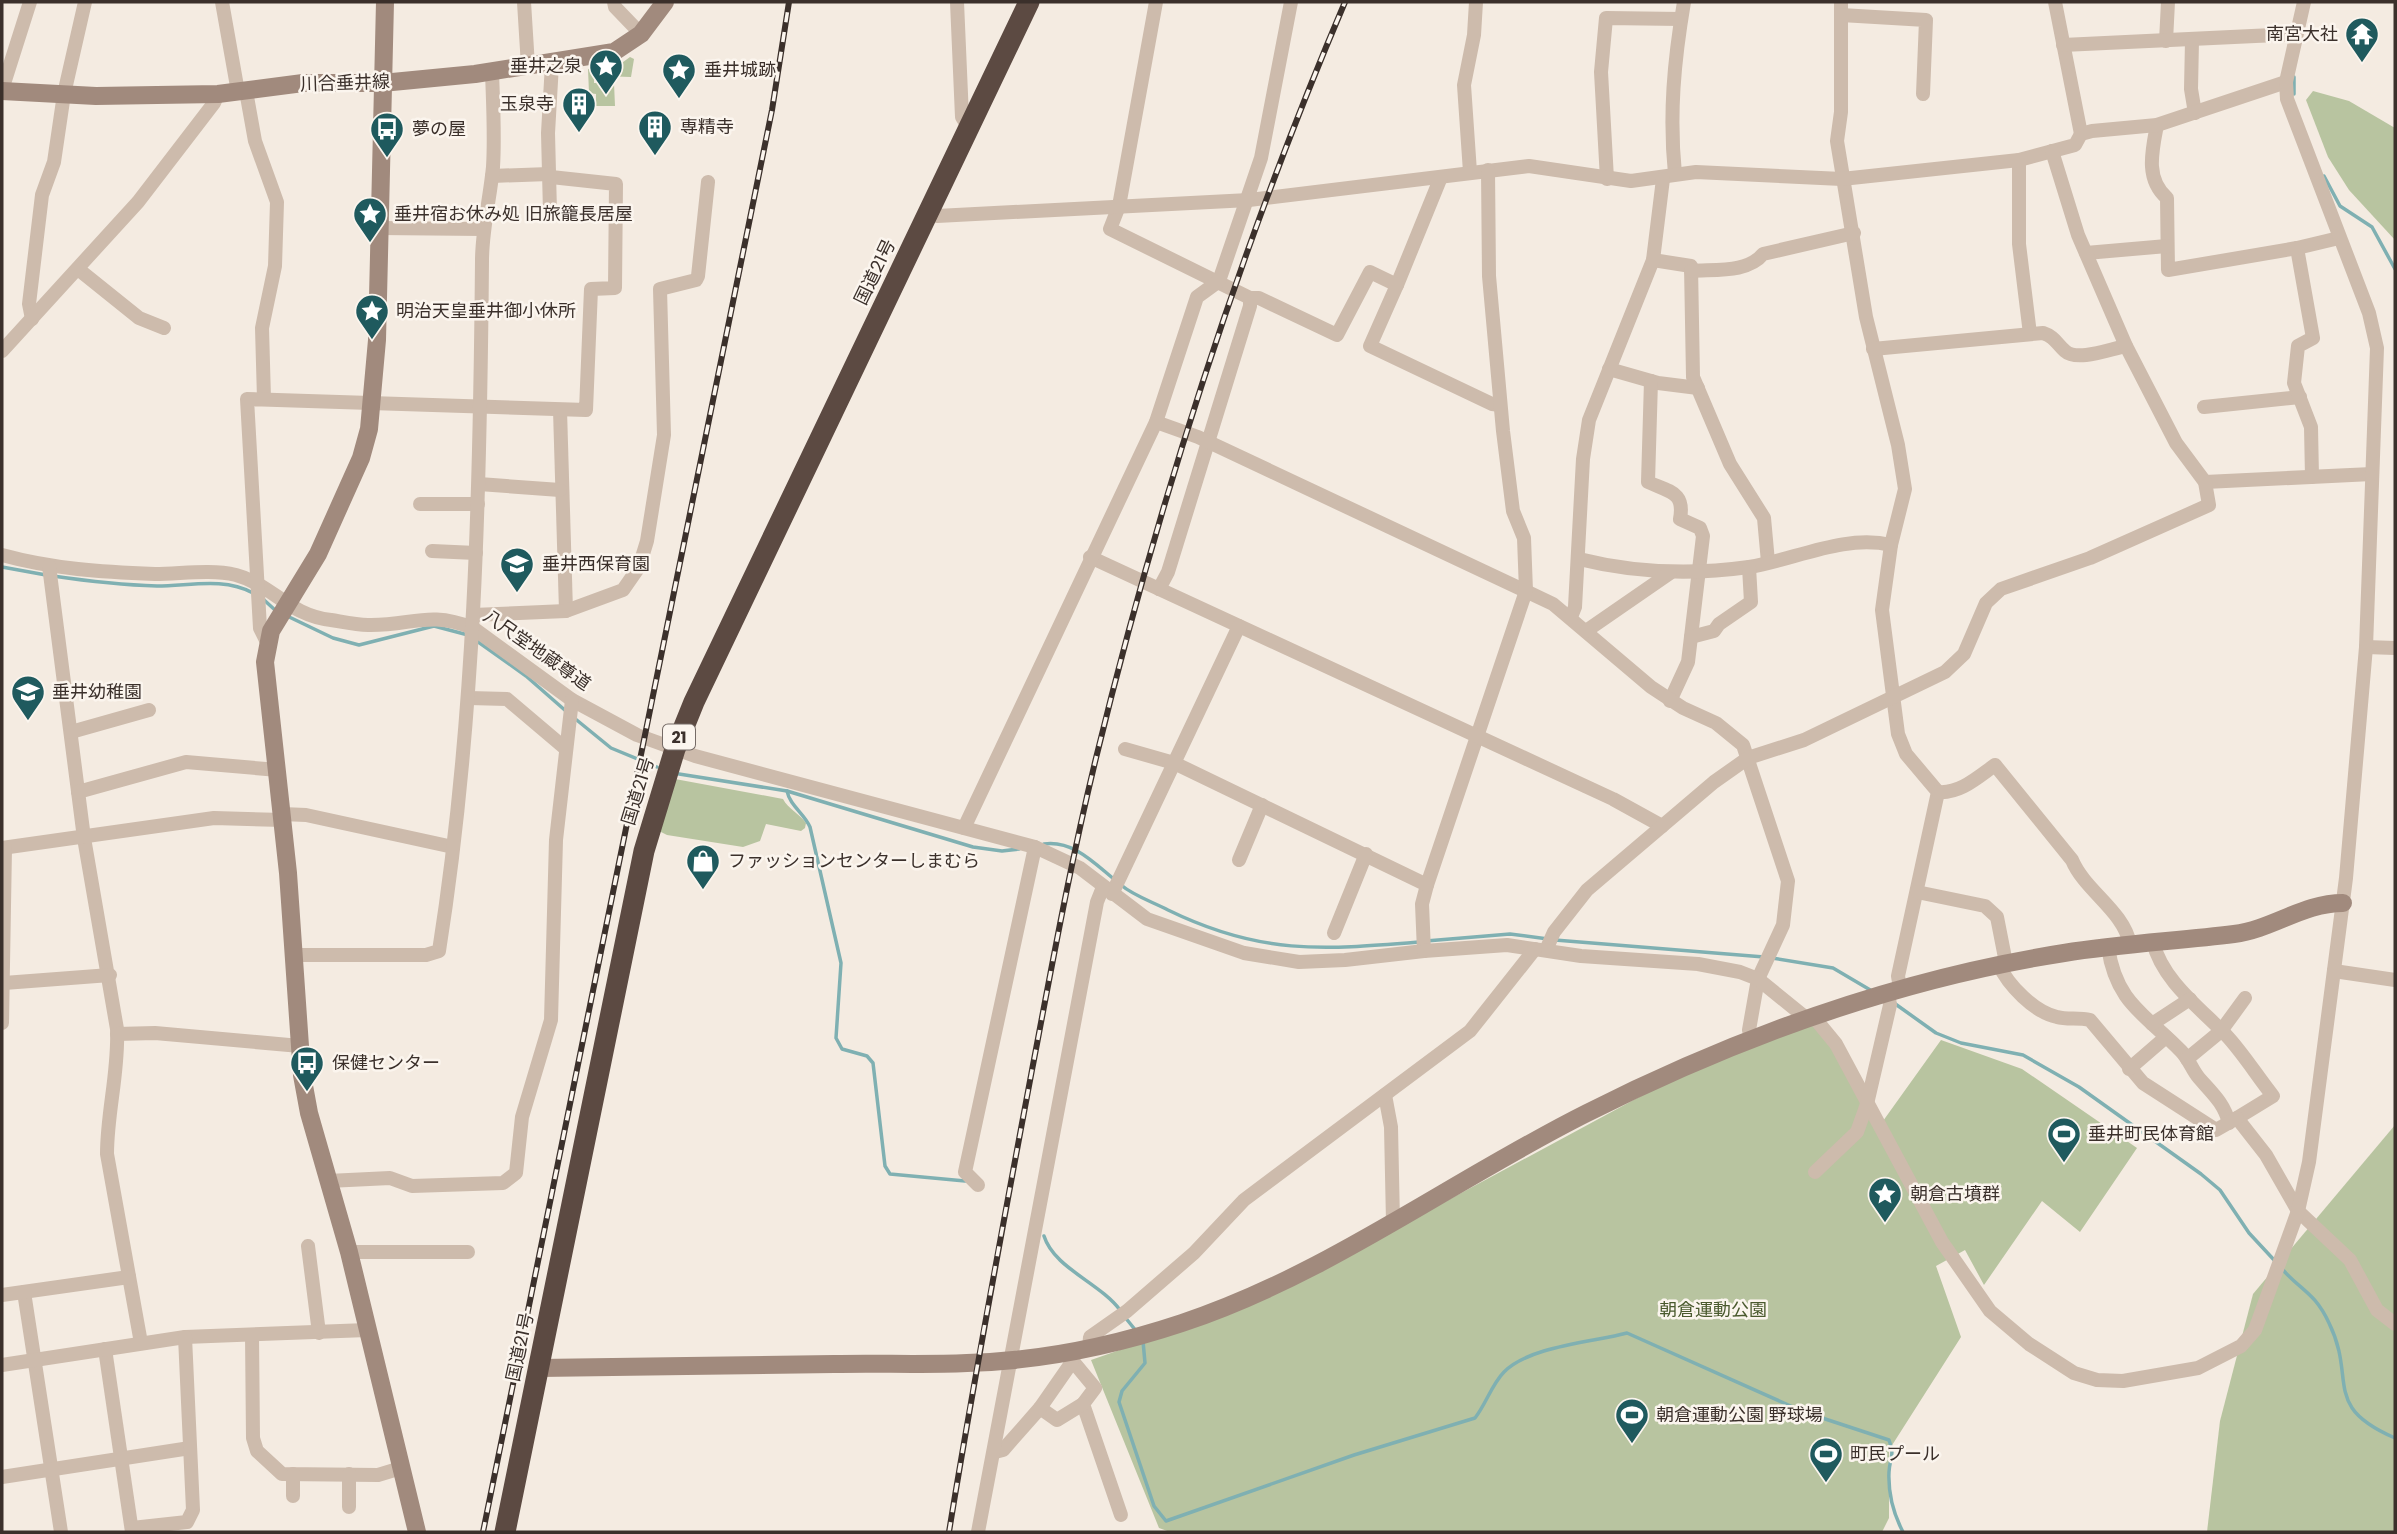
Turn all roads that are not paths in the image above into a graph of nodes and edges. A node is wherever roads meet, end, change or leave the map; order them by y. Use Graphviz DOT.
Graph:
graph roads {
  1 [pos="30,2"];
  2 [pos="85,2"];
  3 [pos="222,2"];
  4 [pos="385,2"];
  5 [pos="524,2"];
  6 [pos="614,2"];
  7 [pos="665,2"];
  8 [pos="957,2"];
  9 [pos="1029,2"];
  10 [pos="1156,2"];
  11 [pos="1291,2"];
  12 [pos="1476,2"];
  13 [pos="1684,2"];
  14 [pos="2055,2"];
  15 [pos="2168,2"];
  16 [pos="2304,2"];
  17 [pos="1841,8"];
  18 [pos="1681,19"];
  19 [pos="641,34"];
  20 [pos="2296,34"];
  21 [pos="2166,41"];
  22 [pos="2192,41"];
  23 [pos="2063,45"];
  24 [pos="552,64"];
  25 [pos="528,66"];
  26 [pos="492,72"];
  27 [pos="2286,82"];
  28 [pos="382,83"];
  29 [pos="2,90"];
  30 [pos="242,91"];
  31 [pos="64,94"];
  32 [pos="218,94"];
  33 [pos="1923,94"];
  34 [pos="2195,113"];
  35 [pos="2157,125"];
  36 [pos="969,128"];
  37 [pos="2081,134"];
  38 [pos="2052,151"];
  39 [pos="2019,160"];
  40 [pos="1488,170"];
  41 [pos="1470,172"];
  42 [pos="549,174"];
  43 [pos="492,176"];
  44 [pos="1441,177"];
  45 [pos="1669,177"];
  46 [pos="1607,179"];
  47 [pos="1842,179"];
  48 [pos="708,182"];
  49 [pos="1249,200"];
  50 [pos="1119,206"];
  51 [pos="550,212"];
  52 [pos="928,214"];
  53 [pos="379,228"];
  54 [pos="483,229"];
  55 [pos="1854,233"];
  56 [pos="2339,238"];
  57 [pos="2167,246"];
  58 [pos="2297,248"];
  59 [pos="2086,253"];
  60 [pos="1653,260"];
  61 [pos="78,269"];
  62 [pos="1691,271"];
  63 [pos="1219,281"];
  64 [pos="1396,285"];
  65 [pos="1250,298"];
  66 [pos="32,319"];
  67 [pos="164,328"];
  68 [pos="2030,334"];
  69 [pos="2126,346"];
  70 [pos="1873,349"];
  71 [pos="2,351"];
  72 [pos="1609,369"];
  73 [pos="1651,381"];
  74 [pos="1698,388"];
  75 [pos="2300,397"];
  76 [pos="264,399"];
  77 [pos="373,401"];
  78 [pos="1500,404"];
  79 [pos="2204,407"];
  80 [pos="482,408"];
  81 [pos="560,411"];
  82 [pos="1156,422"];
  83 [pos="1209,442"];
  84 [pos="2372,474"];
  85 [pos="2312,477"];
  86 [pos="2205,482"];
  87 [pos="479,484"];
  88 [pos="560,490"];
  89 [pos="420,503"];
  90 [pos="478,504"];
  91 [pos="1891,545"];
  92 [pos="432,551"];
  93 [pos="476,552"];
  94 [pos="2,555"];
  95 [pos="1090,557"];
  96 [pos="1578,559"];
  97 [pos="1769,562"];
  98 [pos="48,566"];
  99 [pos="1749,567"];
  100 [pos="1698,572"];
  101 [pos="1670,573"];
  102 [pos="256,584"];
  103 [pos="1159,589"];
  104 [pos="1526,591"];
  105 [pos="566,611"];
  106 [pos="283,612"];
  107 [pos="1571,617"];
  108 [pos="1239,626"];
  109 [pos="473,631"];
  110 [pos="1586,631"];
  111 [pos="1691,637"];
  112 [pos="267,642"];
  113 [pos="2366,647"];
  114 [pos="2395,648"];
  115 [pos="1895,694"];
  116 [pos="468,698"];
  117 [pos="572,700"];
  118 [pos="1670,701"];
  119 [pos="149,710"];
  120 [pos="71,733"];
  121 [pos="1478,737"];
  122 [pos="566,748"];
  123 [pos="675,749"];
  124 [pos="1125,749"];
  125 [pos="1748,758"];
  126 [pos="1174,763"];
  127 [pos="278,771"];
  128 [pos="78,792"];
  129 [pos="1938,792"];
  130 [pos="1262,805"];
  131 [pos="282,817"];
  132 [pos="1662,826"];
  133 [pos="964,828"];
  134 [pos="84,838"];
  135 [pos="453,847"];
  136 [pos="1035,847"];
  137 [pos="4,848"];
  138 [pos="1366,854"];
  139 [pos="1239,860"];
  140 [pos="1427,885"];
  141 [pos="1108,890"];
  142 [pos="1917,892"];
  143 [pos="2343,903"];
  144 [pos="1334,933"];
  145 [pos="2154,942"];
  146 [pos="1423,944"];
  147 [pos="1545,944"];
  148 [pos="2130,944"];
  149 [pos="2108,947"];
  150 [pos="294,955"];
  151 [pos="2003,964"];
  152 [pos="2334,971"];
  153 [pos="110,975"];
  154 [pos="1758,979"];
  155 [pos="2395,979"];
  156 [pos="4,983"];
  157 [pos="1894,990"];
  158 [pos="2245,998"];
  159 [pos="2190,999"];
  160 [pos="1810,1017"];
  161 [pos="2,1023"];
  162 [pos="2152,1024"];
  163 [pos="2221,1031"];
  164 [pos="117,1034"];
  165 [pos="2166,1037"];
  166 [pos="1751,1038"];
  167 [pos="300,1046"];
  168 [pos="2187,1059"];
  169 [pos="2129,1069"];
  170 [pos="1385,1095"];
  171 [pos="1867,1104"];
  172 [pos="2233,1121"];
  173 [pos="1815,1172"];
  174 [pos="328,1181"];
  175 [pos="978,1185"];
  176 [pos="2298,1211"];
  177 [pos="1393,1222"];
  178 [pos="308,1246"];
  179 [pos="349,1252"];
  180 [pos="468,1252"];
  181 [pos="129,1277"];
  182 [pos="24,1292"];
  183 [pos="2,1295"];
  184 [pos="2395,1324"];
  185 [pos="367,1331"];
  186 [pos="319,1333"];
  187 [pos="252,1335"];
  188 [pos="185,1337"];
  189 [pos="141,1343"];
  190 [pos="105,1349"];
  191 [pos="1089,1349"];
  192 [pos="1069,1358"];
  193 [pos="34,1360"];
  194 [pos="1012,1360"];
  195 [pos="2,1365"];
  196 [pos="539,1368"];
  197 [pos="1083,1404"];
  198 [pos="1040,1408"];
  199 [pos="190,1448"];
  200 [pos="995,1452"];
  201 [pos="121,1459"];
  202 [pos="401,1468"];
  203 [pos="51,1469"];
  204 [pos="293,1474"];
  205 [pos="349,1474"];
  206 [pos="2,1477"];
  207 [pos="293,1496"];
  208 [pos="349,1507"];
  209 [pos="1122,1515"];
  210 [pos="132,1530"];
  211 [pos="61,1532"];
  212 [pos="417,1532"];
  213 [pos="505,1532"];
  214 [pos="978,1532"];
  1 -- 29 [label="street"];
  2 -- 31 [label="street"];
  3 -- 30 [label="street"];
  4 -- 28 [label="street"];
  5 -- 25 [label="street"];
  6 -- 19 [label="street"];
  7 -- 19 [label="street, 川合垂井線"];
  8 -- 36 [label="street"];
  9 -- 36 [label="highway, 国道21号 / 21"];
  10 -- 50 [label="street"];
  11 -- 49 [label="street"];
  12 -- 41 [label="street"];
  13 -- 18 [label="street"];
  14 -- 23 [label="street"];
  15 -- 21 [label="street"];
  16 -- 20 [label="street"];
  17 -- 33 [label="street"];
  17 -- 47 [label="street"];
  18 -- 45 [label="street"];
  18 -- 46 [label="street"];
  19 -- 24 [label="street, 川合垂井線"];
  20 -- 22 [label="street"];
  20 -- 27 [label="street"];
  21 -- 22 [label="street"];
  21 -- 23 [label="street"];
  22 -- 34 [label="street"];
  23 -- 37 [label="street"];
  24 -- 25 [label="street, 川合垂井線"];
  24 -- 42 [label="street"];
  25 -- 26 [label="street, 川合垂井線"];
  26 -- 28 [label="street, 川合垂井線"];
  26 -- 43 [label="street"];
  27 -- 34 [label="street"];
  27 -- 56 [label="street"];
  28 -- 30 [label="street, 川合垂井線"];
  28 -- 53 [label="street"];
  29 -- 31 [label="street, 川合垂井線"];
  30 -- 32 [label="street, 川合垂井線"];
  30 -- 76 [label="street"];
  31 -- 32 [label="street, 川合垂井線"];
  31 -- 66 [label="street"];
  32 -- 61 [label="street"];
  34 -- 35 [label="street"];
  35 -- 37 [label="street"];
  35 -- 57 [label="street"];
  36 -- 52 [label="highway, 国道21号 / 21"];
  37 -- 38 [label="street"];
  38 -- 39 [label="street"];
  38 -- 59 [label="street"];
  39 -- 47 [label="street"];
  39 -- 68 [label="street"];
  40 -- 41 [label="street"];
  40 -- 46 [label="street"];
  40 -- 78 [label="street"];
  41 -- 44 [label="street"];
  42 -- 43 [label="street"];
  42 -- 51 [label="street"];
  42 -- 81 [label="street"];
  43 -- 54 [label="street"];
  44 -- 49 [label="street"];
  44 -- 64 [label="street"];
  45 -- 46 [label="street"];
  45 -- 47 [label="street"];
  45 -- 60 [label="street"];
  47 -- 55 [label="street"];
  48 -- 105 [label="street"];
  49 -- 50 [label="street"];
  49 -- 63 [label="street"];
  50 -- 52 [label="street"];
  50 -- 63 [label="street"];
  52 -- 123 [label="highway, 国道21号 / 21"];
  53 -- 54 [label="street"];
  53 -- 77 [label="street"];
  54 -- 80 [label="street"];
  55 -- 62 [label="street"];
  55 -- 70 [label="street"];
  56 -- 58 [label="street"];
  56 -- 84 [label="street"];
  57 -- 58 [label="street"];
  57 -- 59 [label="street"];
  58 -- 75 [label="street"];
  59 -- 69 [label="street"];
  60 -- 62 [label="street"];
  60 -- 72 [label="street"];
  61 -- 66 [label="street"];
  61 -- 67 [label="street"];
  62 -- 74 [label="street"];
  63 -- 65 [label="street"];
  63 -- 82 [label="street"];
  64 -- 65 [label="street"];
  64 -- 78 [label="street"];
  65 -- 83 [label="street"];
  66 -- 71 [label="street"];
  68 -- 69 [label="street"];
  68 -- 70 [label="street"];
  69 -- 86 [label="street"];
  70 -- 91 [label="street"];
  72 -- 73 [label="street"];
  72 -- 96 [label="street"];
  73 -- 74 [label="street"];
  73 -- 100 [label="street"];
  74 -- 97 [label="street"];
  75 -- 79 [label="street"];
  75 -- 85 [label="street"];
  76 -- 77 [label="street"];
  76 -- 102 [label="street"];
  77 -- 80 [label="street"];
  77 -- 106 [label="street"];
  78 -- 104 [label="street"];
  80 -- 81 [label="street"];
  80 -- 87 [label="street"];
  81 -- 88 [label="street"];
  82 -- 83 [label="street"];
  82 -- 95 [label="street"];
  83 -- 103 [label="street"];
  83 -- 104 [label="street"];
  84 -- 85 [label="street"];
  84 -- 113 [label="street"];
  85 -- 86 [label="street"];
  86 -- 115 [label="street"];
  87 -- 88 [label="street"];
  87 -- 90 [label="street"];
  88 -- 105 [label="street"];
  89 -- 90 [label="street"];
  90 -- 93 [label="street"];
  91 -- 97 [label="street"];
  91 -- 115 [label="street"];
  92 -- 93 [label="street"];
  93 -- 109 [label="street"];
  94 -- 98 [label="street, 八尺堂地蔵尊道"];
  95 -- 103 [label="street"];
  95 -- 133 [label="street"];
  96 -- 101 [label="street"];
  96 -- 107 [label="street"];
  97 -- 99 [label="street"];
  98 -- 102 [label="street, 八尺堂地蔵尊道"];
  98 -- 120 [label="street"];
  99 -- 100 [label="street"];
  99 -- 111 [label="street"];
  100 -- 101 [label="street"];
  100 -- 111 [label="street"];
  101 -- 110 [label="street"];
  102 -- 106 [label="street, 八尺堂地蔵尊道"];
  102 -- 112 [label="street"];
  103 -- 108 [label="street"];
  104 -- 107 [label="street"];
  104 -- 121 [label="street"];
  105 -- 109 [label="street"];
  106 -- 109 [label="street, 八尺堂地蔵尊道"];
  106 -- 112 [label="street"];
  107 -- 110 [label="street"];
  108 -- 121 [label="street"];
  108 -- 126 [label="street"];
  109 -- 116 [label="street"];
  109 -- 117 [label="street, 八尺堂地蔵尊道"];
  110 -- 118 [label="street"];
  111 -- 118 [label="street"];
  112 -- 127 [label="street"];
  113 -- 114 [label="street"];
  113 -- 143 [label="street"];
  115 -- 125 [label="street"];
  115 -- 129 [label="street"];
  116 -- 122 [label="street"];
  116 -- 135 [label="street"];
  117 -- 122 [label="street"];
  117 -- 123 [label="street, 八尺堂地蔵尊道"];
  118 -- 125 [label="street"];
  119 -- 120 [label="street"];
  120 -- 128 [label="street"];
  121 -- 132 [label="street"];
  121 -- 140 [label="street"];
  122 -- 174 [label="street"];
  123 -- 133 [label="street, 八尺堂地蔵尊道"];
  123 -- 196 [label="highway, 国道21号 / 21"];
  124 -- 126 [label="street"];
  125 -- 132 [label="street"];
  125 -- 154 [label="street"];
  126 -- 130 [label="street"];
  126 -- 141 [label="street"];
  127 -- 128 [label="street"];
  127 -- 131 [label="street"];
  128 -- 134 [label="street"];
  129 -- 142 [label="street"];
  129 -- 148 [label="street"];
  130 -- 138 [label="street"];
  130 -- 139 [label="street"];
  131 -- 134 [label="street"];
  131 -- 135 [label="street"];
  131 -- 150 [label="street"];
  132 -- 147 [label="street"];
  133 -- 136 [label="street, 八尺堂地蔵尊道"];
  134 -- 137 [label="street"];
  134 -- 153 [label="street"];
  135 -- 150 [label="street"];
  136 -- 141 [label="street, 八尺堂地蔵尊道"];
  136 -- 175 [label="street"];
  137 -- 156 [label="street"];
  138 -- 140 [label="street"];
  138 -- 144 [label="street"];
  140 -- 146 [label="street"];
  141 -- 146 [label="street, 八尺堂地蔵尊道"];
  141 -- 194 [label="street"];
  142 -- 151 [label="street"];
  142 -- 157 [label="street"];
  143 -- 145 [label="street"];
  143 -- 152 [label="street"];
  145 -- 148 [label="street"];
  145 -- 159 [label="street"];
  146 -- 147 [label="street, 八尺堂地蔵尊道"];
  147 -- 154 [label="street, 八尺堂地蔵尊道"];
  147 -- 170 [label="street"];
  148 -- 149 [label="street"];
  149 -- 151 [label="street"];
  149 -- 162 [label="street"];
  150 -- 167 [label="street"];
  151 -- 157 [label="street"];
  151 -- 169 [label="street"];
  152 -- 155 [label="street"];
  152 -- 176 [label="street"];
  153 -- 156 [label="street"];
  153 -- 164 [label="street"];
  154 -- 160 [label="street"];
  154 -- 166 [label="street"];
  156 -- 161 [label="street"];
  157 -- 160 [label="street"];
  157 -- 171 [label="street"];
  158 -- 163 [label="street"];
  159 -- 162 [label="street"];
  159 -- 163 [label="street"];
  160 -- 166 [label="street"];
  160 -- 171 [label="street"];
  162 -- 165 [label="street"];
  163 -- 168 [label="street"];
  163 -- 172 [label="street"];
  164 -- 167 [label="street"];
  164 -- 181 [label="street"];
  165 -- 168 [label="street"];
  165 -- 169 [label="street"];
  166 -- 177 [label="street"];
  167 -- 174 [label="street"];
  168 -- 172 [label="street"];
  169 -- 172 [label="street"];
  170 -- 177 [label="street"];
  170 -- 191 [label="street"];
  171 -- 173 [label="street"];
  171 -- 176 [label="street"];
  172 -- 176 [label="street"];
  174 -- 179 [label="street"];
  176 -- 184 [label="street"];
  177 -- 191 [label="street"];
  178 -- 186 [label="street"];
  179 -- 180 [label="street"];
  179 -- 185 [label="street"];
  181 -- 182 [label="street"];
  181 -- 189 [label="street"];
  182 -- 183 [label="street"];
  182 -- 193 [label="street"];
  185 -- 186 [label="street"];
  185 -- 202 [label="street"];
  186 -- 187 [label="street"];
  187 -- 188 [label="street"];
  187 -- 204 [label="street"];
  188 -- 189 [label="street"];
  188 -- 199 [label="street"];
  189 -- 190 [label="street"];
  190 -- 193 [label="street"];
  190 -- 201 [label="street"];
  191 -- 192 [label="street"];
  192 -- 194 [label="street"];
  192 -- 197 [label="street"];
  192 -- 198 [label="street"];
  193 -- 195 [label="street"];
  193 -- 203 [label="street"];
  194 -- 196 [label="street"];
  194 -- 200 [label="street"];
  196 -- 213 [label="highway, 国道21号 / 21"];
  197 -- 198 [label="street"];
  197 -- 209 [label="street"];
  198 -- 200 [label="street"];
  199 -- 201 [label="street"];
  199 -- 210 [label="street"];
  200 -- 214 [label="street"];
  201 -- 203 [label="street"];
  201 -- 210 [label="street"];
  202 -- 205 [label="street"];
  202 -- 212 [label="street"];
  203 -- 206 [label="street"];
  203 -- 211 [label="street"];
  204 -- 205 [label="street"];
  204 -- 207 [label="street"];
  205 -- 208 [label="street"];
}
